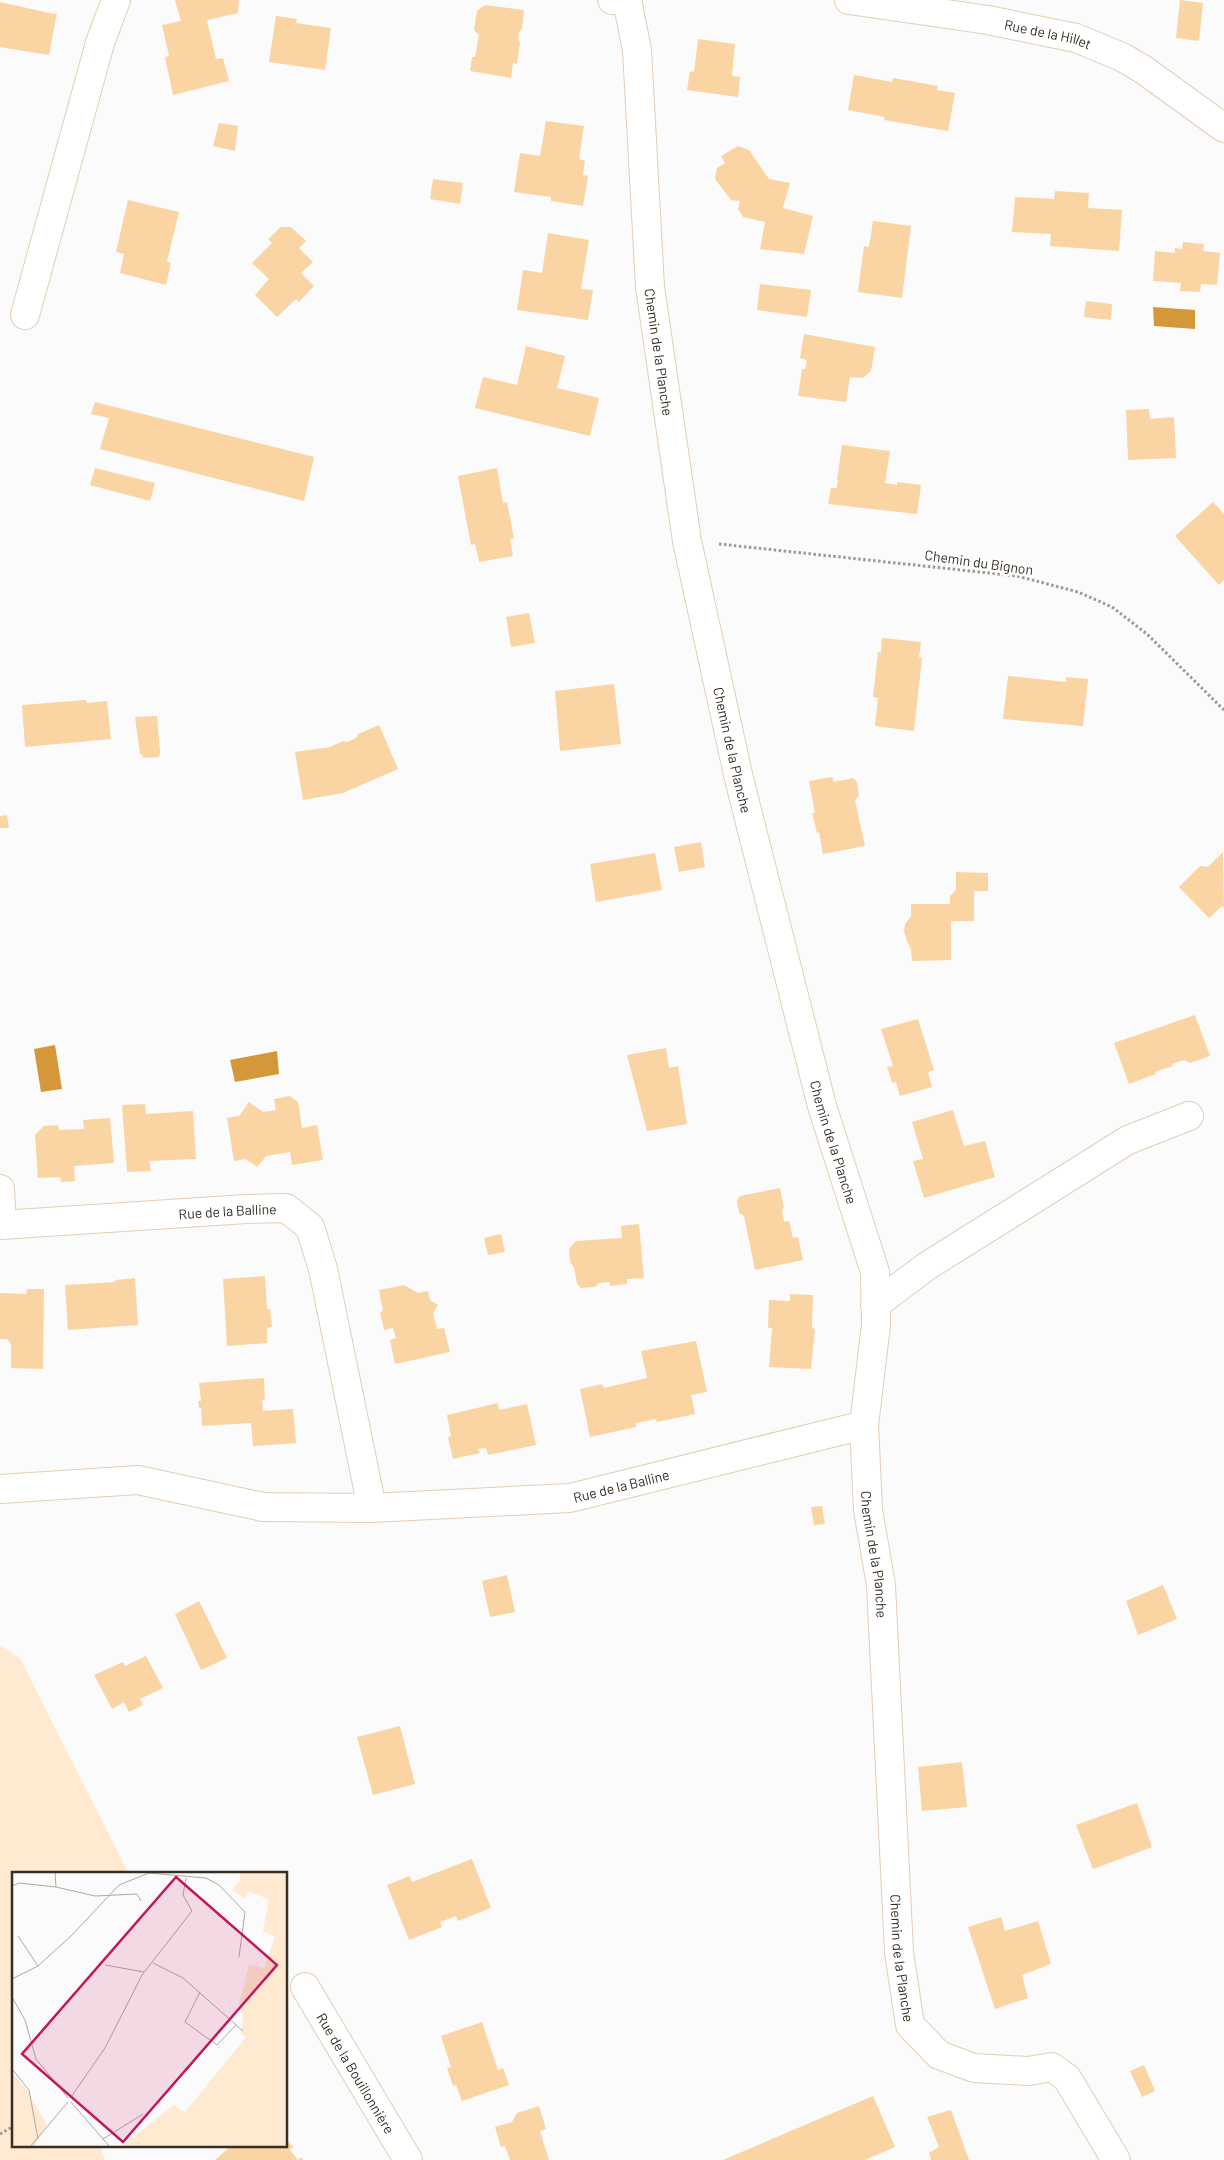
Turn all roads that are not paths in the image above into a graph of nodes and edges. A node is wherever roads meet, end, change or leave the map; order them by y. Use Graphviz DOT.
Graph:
graph roads {
  1 [pos="116,0"];
  2 [pos="612,0"];
  3 [pos="628,0"];
  4 [pos="849,0"];
  5 [pos="1224,128"];
  6 [pos="25,315"];
  7 [pos="1189,1116"];
  8 [pos="0,1190"];
  9 [pos="1,1225"];
  10 [pos="875,1305"];
  11 [pos="864,1425"];
  12 [pos="0,1489"];
  13 [pos="372,1508"];
  14 [pos="305,1987"];
  15 [pos="408,2160"];
  16 [pos="1116,2160"];
  1 -- 6 [label="street"];
  2 -- 3 [label="street"];
  3 -- 10 [label="street, Chemin de la Planche"];
  4 -- 5 [label="street, Rue de la Hillet"];
  7 -- 10 [label="street"];
  8 -- 9 [label="street"];
  9 -- 13 [label="street, Rue de la Balline"];
  10 -- 11 [label="street, Chemin de la Planche"];
  11 -- 13 [label="street, Rue de la Balline"];
  11 -- 16 [label="street, Chemin de la Planche"];
  12 -- 13 [label="street, Rue de la Balline"];
  14 -- 15 [label="street, Rue de la Bouillonnière"];
}
